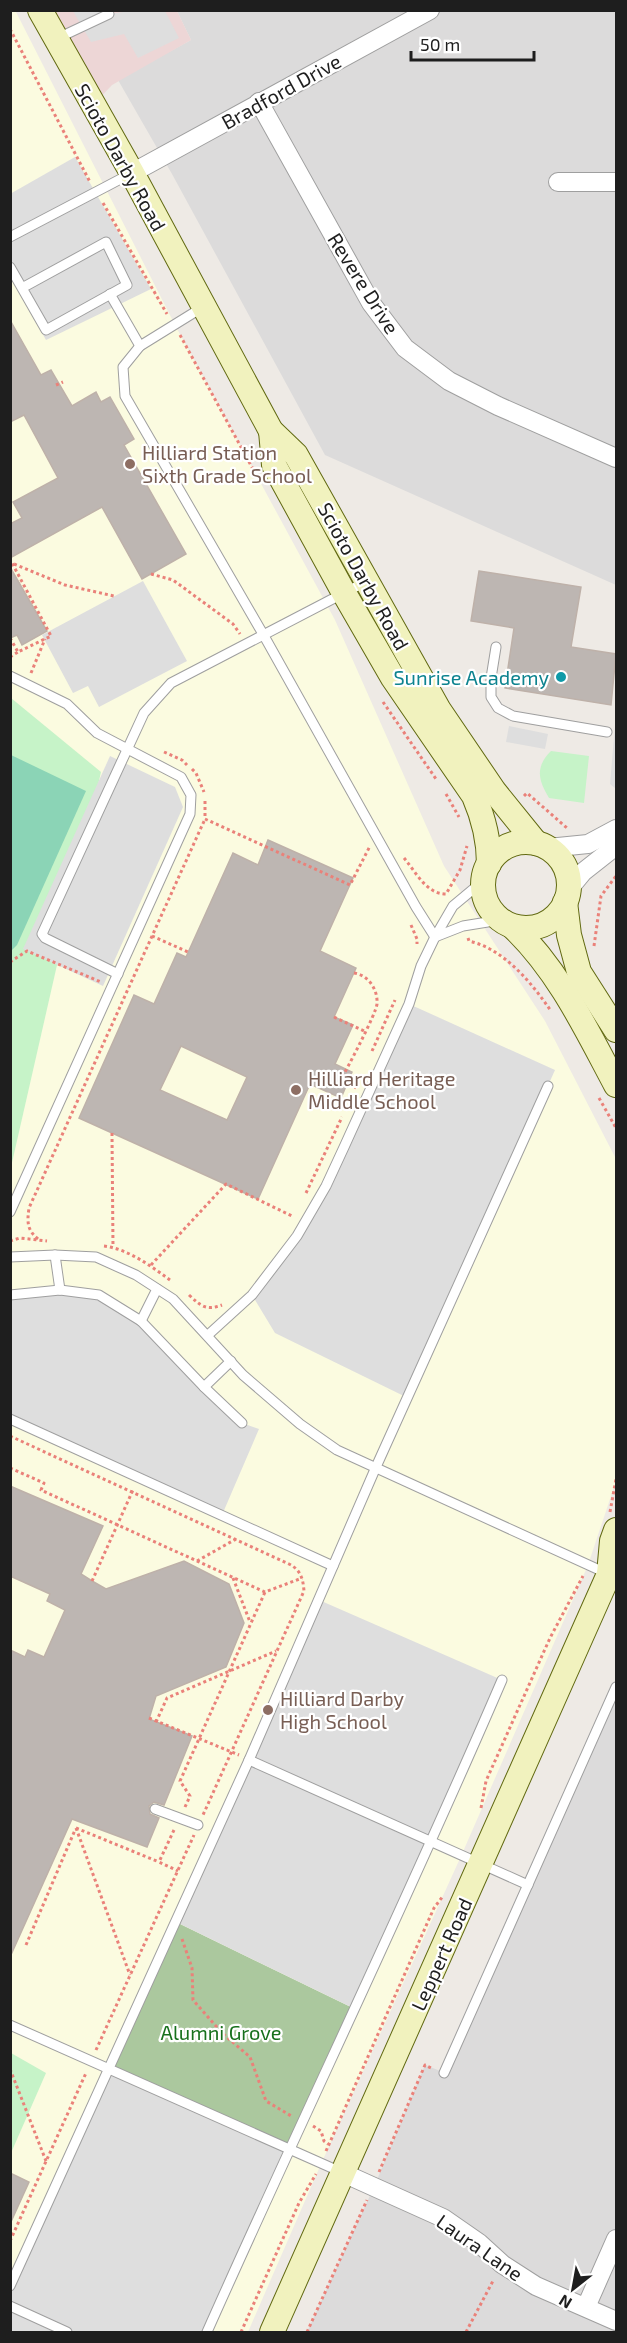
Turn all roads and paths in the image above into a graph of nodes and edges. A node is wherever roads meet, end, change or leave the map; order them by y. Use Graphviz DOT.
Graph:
graph roads {
  1 [pos="40,10"];
  2 [pos="430,10"];
  3 [pos="109,14"];
  4 [pos="10,29"];
  5 [pos="56,39"];
  6 [pos="259,102"];
  7 [pos="132,173"];
  8 [pos="558,182"];
  9 [pos="616,182"];
  10 [pos="96,192"];
  11 [pos="10,237"];
  12 [pos="10,267"];
  13 [pos="22,288"];
  14 [pos="110,294"];
  15 [pos="204,307"];
  16 [pos="175,325"];
  17 [pos="140,346"];
  18 [pos="63,382"];
  19 [pos="56,386"];
  20 [pos="271,431"];
  21 [pos="616,458"];
  22 [pos="258,479"];
  23 [pos="11,563"];
  24 [pos="151,574"];
  25 [pos="367,581"];
  26 [pos="344,593"];
  27 [pos="114,596"];
  28 [pos="263,634"];
  29 [pos="10,638"];
  30 [pos="45,639"];
  31 [pos="246,643"];
  32 [pos="496,647"];
  33 [pos="18,652"];
  34 [pos="10,657"];
  35 [pos="21,668"];
  36 [pos="10,676"];
  37 [pos="381,698"];
  38 [pos="607,732"];
  39 [pos="126,749"];
  40 [pos="439,784"];
  41 [pos="446,794"];
  42 [pos="527,794"];
  43 [pos="205,819"];
  44 [pos="464,825"];
  45 [pos="567,828"];
  46 [pos="616,829"];
  47 [pos="466,840"];
  48 [pos="379,841"];
  49 [pos="542,846"];
  50 [pos="616,846"];
  51 [pos="401,853"];
  52 [pos="374,857"];
  53 [pos="486,872"];
  54 [pos="616,876"];
  55 [pos="446,894"];
  56 [pos="567,895"];
  57 [pos="453,906"];
  58 [pos="409,921"];
  59 [pos="506,923"];
  60 [pos="463,926"];
  61 [pos="152,936"];
  62 [pos="435,937"];
  63 [pos="417,948"];
  64 [pos="188,952"];
  65 [pos="596,953"];
  66 [pos="10,962"];
  67 [pos="354,973"];
  68 [pos="118,974"];
  69 [pos="112,987"];
  70 [pos="128,994"];
  71 [pos="396,999"];
  72 [pos="553,1014"];
  73 [pos="334,1017"];
  74 [pos="616,1030"];
  75 [pos="364,1031"];
  76 [pos="369,1059"];
  77 [pos="360,1078"];
  78 [pos="548,1086"];
  79 [pos="605,1087"];
  80 [pos="345,1110"];
  81 [pos="616,1128"];
  82 [pos="112,1133"];
  83 [pos="303,1199"];
  84 [pos="298,1208"];
  85 [pos="10,1212"];
  86 [pos="294,1216"];
  87 [pos="288,1226"];
  88 [pos="40,1240"];
  89 [pos="10,1241"];
  90 [pos="51,1242"];
  91 [pos="94,1244"];
  92 [pos="112,1247"];
  93 [pos="55,1255"];
  94 [pos="10,1257"];
  95 [pos="151,1265"];
  96 [pos="174,1283"];
  97 [pos="158,1289"];
  98 [pos="182,1289"];
  99 [pos="60,1290"];
  100 [pos="10,1295"];
  101 [pos="231,1301"];
  102 [pos="141,1321"];
  103 [pos="208,1335"];
  104 [pos="231,1361"];
  105 [pos="204,1387"];
  106 [pos="10,1419"];
  107 [pos="242,1423"];
  108 [pos="10,1436"];
  109 [pos="10,1467"];
  110 [pos="376,1467"];
  111 [pos="139,1477"];
  112 [pos="616,1479"];
  113 [pos="132,1492"];
  114 [pos="118,1524"];
  115 [pos="612,1525"];
  116 [pos="236,1539"];
  117 [pos="197,1561"];
  118 [pos="333,1566"];
  119 [pos="605,1568"];
  120 [pos="232,1577"];
  121 [pos="303,1578"];
  122 [pos="92,1581"];
  123 [pos="265,1592"];
  124 [pos="251,1624"];
  125 [pos="278,1650"];
  126 [pos="230,1670"];
  127 [pos="502,1680"];
  128 [pos="616,1687"];
  129 [pos="149,1719"];
  130 [pos="156,1722"];
  131 [pos="199,1739"];
  132 [pos="232,1752"];
  133 [pos="249,1760"];
  134 [pos="155,1809"];
  135 [pos="481,1810"];
  136 [pos="180,1818"];
  137 [pos="198,1825"];
  138 [pos="76,1828"];
  139 [pos="433,1841"];
  140 [pos="159,1862"];
  141 [pos="482,1863"];
  142 [pos="178,1871"];
  143 [pos="528,1885"];
  144 [pos="445,1892"];
  145 [pos="176,1922"];
  146 [pos="26,1945"];
  147 [pos="130,1975"];
  148 [pos="10,2025"];
  149 [pos="92,2060"];
  150 [pos="110,2068"];
  151 [pos="10,2069"];
  152 [pos="444,2073"];
  153 [pos="303,2121"];
  154 [pos="328,2144"];
  155 [pos="290,2149"];
  156 [pos="46,2161"];
  157 [pos="332,2168"];
  158 [pos="616,2239"];
  159 [pos="10,2241"];
  160 [pos="502,2264"];
  161 [pos="10,2286"];
  162 [pos="10,2307"];
  163 [pos="586,2307"];
  164 [pos="616,2321"];
  165 [pos="67,2332"];
  166 [pos="207,2332"];
  167 [pos="241,2332"];
  168 [pos="272,2332"];
  169 [pos="466,2332"];
  1 -- 5 [label="main road, Scioto Darby Road"];
  2 -- 6 [label="street, Bradford Drive"];
  3 -- 5 [label="lane"];
  4 -- 10 [label="path"];
  5 -- 7 [label="main road, Scioto Darby Road"];
  6 -- 7 [label="street, Bradford Drive"];
  6 -- 21 [label="street, Revere Drive"];
  7 -- 10 [label="lane"];
  7 -- 15 [label="main road, Scioto Darby Road"];
  8 -- 9 [label="street"];
  10 -- 11 [label="lane"];
  10 -- 16 [label="path"];
  12 -- 13 [label="lane"];
  13 -- 14 [label="lane"];
  13 -- 14 [label="lane"];
  14 -- 17 [label="lane"];
  15 -- 16 [label="lane"];
  15 -- 20 [label="main road, Scioto Darby Road"];
  16 -- 17 [label="lane"];
  16 -- 22 [label="path"];
  17 -- 28 [label="lane"];
  18 -- 19 [label="path"];
  20 -- 25 [label="main road, Scioto Darby Road"];
  20 -- 26 [label="main road, Scioto Darby Road"];
  23 -- 27 [label="path"];
  23 -- 30 [label="path"];
  24 -- 31 [label="path"];
  25 -- 26 [label="lane"];
  25 -- 49 [label="main road, Scioto Darby Road"];
  26 -- 28 [label="lane"];
  26 -- 53 [label="main road, Scioto Darby Road"];
  28 -- 31 [label="lane"];
  28 -- 48 [label="lane"];
  29 -- 33 [label="path"];
  30 -- 33 [label="path"];
  30 -- 35 [label="path"];
  31 -- 39 [label="lane"];
  32 -- 38 [label="lane"];
  33 -- 34 [label="path"];
  36 -- 39 [label="lane"];
  37 -- 40 [label="path"];
  39 -- 68 [label="lane"];
  39 -- 68 [label="lane"];
  41 -- 44 [label="path"];
  42 -- 45 [label="path"];
  43 -- 61 [label="path"];
  46 -- 49 [label="street"];
  47 -- 55 [label="path"];
  48 -- 52 [label="path"];
  48 -- 62 [label="lane"];
  49 -- 53 [label="main road"];
  49 -- 56 [label="main road"];
  50 -- 56 [label="street"];
  51 -- 55 [label="path"];
  53 -- 57 [label="lane"];
  53 -- 59 [label="main road"];
  54 -- 65 [label="path"];
  55 -- 57 [label="path"];
  56 -- 59 [label="main road"];
  56 -- 74 [label="main road"];
  57 -- 62 [label="lane"];
  58 -- 63 [label="path"];
  59 -- 60 [label="lane"];
  59 -- 79 [label="main road"];
  60 -- 62 [label="lane"];
  60 -- 72 [label="path"];
  61 -- 64 [label="path"];
  61 -- 70 [label="path"];
  62 -- 103 [label="lane"];
  66 -- 69 [label="path"];
  67 -- 75 [label="path"];
  68 -- 69 [label="lane"];
  69 -- 70 [label="path"];
  69 -- 85 [label="lane"];
  70 -- 88 [label="path"];
  71 -- 76 [label="path"];
  73 -- 75 [label="path"];
  75 -- 77 [label="path"];
  78 -- 110 [label="lane"];
  79 -- 81 [label="path"];
  80 -- 83 [label="path"];
  82 -- 92 [label="path"];
  84 -- 86 [label="path"];
  86 -- 87 [label="path"];
  86 -- 95 [label="path"];
  88 -- 89 [label="path"];
  88 -- 90 [label="path"];
  91 -- 92 [label="path"];
  92 -- 95 [label="path"];
  93 -- 94 [label="lane"];
  93 -- 97 [label="lane"];
  93 -- 99 [label="lane"];
  95 -- 96 [label="path"];
  97 -- 102 [label="lane"];
  97 -- 103 [label="lane"];
  98 -- 101 [label="path"];
  99 -- 100 [label="lane"];
  99 -- 102 [label="lane"];
  102 -- 105 [label="lane"];
  103 -- 104 [label="lane"];
  104 -- 105 [label="lane"];
  104 -- 110 [label="lane"];
  105 -- 107 [label="lane"];
  106 -- 111 [label="lane"];
  108 -- 113 [label="path"];
  109 -- 114 [label="path"];
  110 -- 118 [label="lane"];
  110 -- 119 [label="lane"];
  111 -- 113 [label="path"];
  111 -- 118 [label="lane"];
  112 -- 115 [label="path"];
  113 -- 114 [label="path"];
  113 -- 116 [label="path"];
  114 -- 117 [label="path"];
  114 -- 122 [label="path"];
  115 -- 119 [label="main road, Leppert Road"];
  116 -- 117 [label="path"];
  116 -- 121 [label="path"];
  117 -- 120 [label="path"];
  118 -- 133 [label="lane"];
  119 -- 135 [label="path"];
  119 -- 141 [label="main road, Leppert Road"];
  120 -- 123 [label="path"];
  120 -- 124 [label="path"];
  121 -- 123 [label="path"];
  121 -- 125 [label="path"];
  123 -- 124 [label="path"];
  124 -- 126 [label="path"];
  125 -- 126 [label="path"];
  125 -- 132 [label="path"];
  126 -- 130 [label="path"];
  126 -- 131 [label="path"];
  127 -- 139 [label="lane"];
  128 -- 143 [label="lane"];
  129 -- 130 [label="path"];
  130 -- 131 [label="path"];
  131 -- 132 [label="path"];
  131 -- 136 [label="path"];
  132 -- 133 [label="path"];
  132 -- 137 [label="path"];
  133 -- 139 [label="lane"];
  133 -- 145 [label="lane"];
  134 -- 136 [label="lane"];
  136 -- 137 [label="lane"];
  136 -- 140 [label="path"];
  137 -- 142 [label="path"];
  138 -- 140 [label="path"];
  138 -- 146 [label="path"];
  138 -- 147 [label="path"];
  139 -- 141 [label="lane"];
  139 -- 153 [label="lane"];
  140 -- 142 [label="path"];
  141 -- 143 [label="lane"];
  141 -- 157 [label="main road, Leppert Road"];
  142 -- 147 [label="path"];
  143 -- 152 [label="lane"];
  144 -- 154 [label="path"];
  145 -- 150 [label="lane"];
  145 -- 153 [label="path"];
  147 -- 149 [label="path"];
  148 -- 149 [label="lane"];
  149 -- 150 [label="lane"];
  149 -- 156 [label="path"];
  150 -- 155 [label="lane"];
  150 -- 161 [label="lane"];
  151 -- 156 [label="path"];
  153 -- 154 [label="path"];
  153 -- 155 [label="lane"];
  154 -- 157 [label="path"];
  155 -- 157 [label="lane"];
  155 -- 166 [label="lane"];
  156 -- 159 [label="path"];
  157 -- 160 [label="street, Laura Lane"];
  157 -- 167 [label="path"];
  157 -- 168 [label="main road, Leppert Road"];
  158 -- 163 [label="street"];
  160 -- 163 [label="street, Laura Lane"];
  160 -- 169 [label="path"];
  162 -- 165 [label="lane"];
  163 -- 164 [label="street, Laura Lane"];
}
